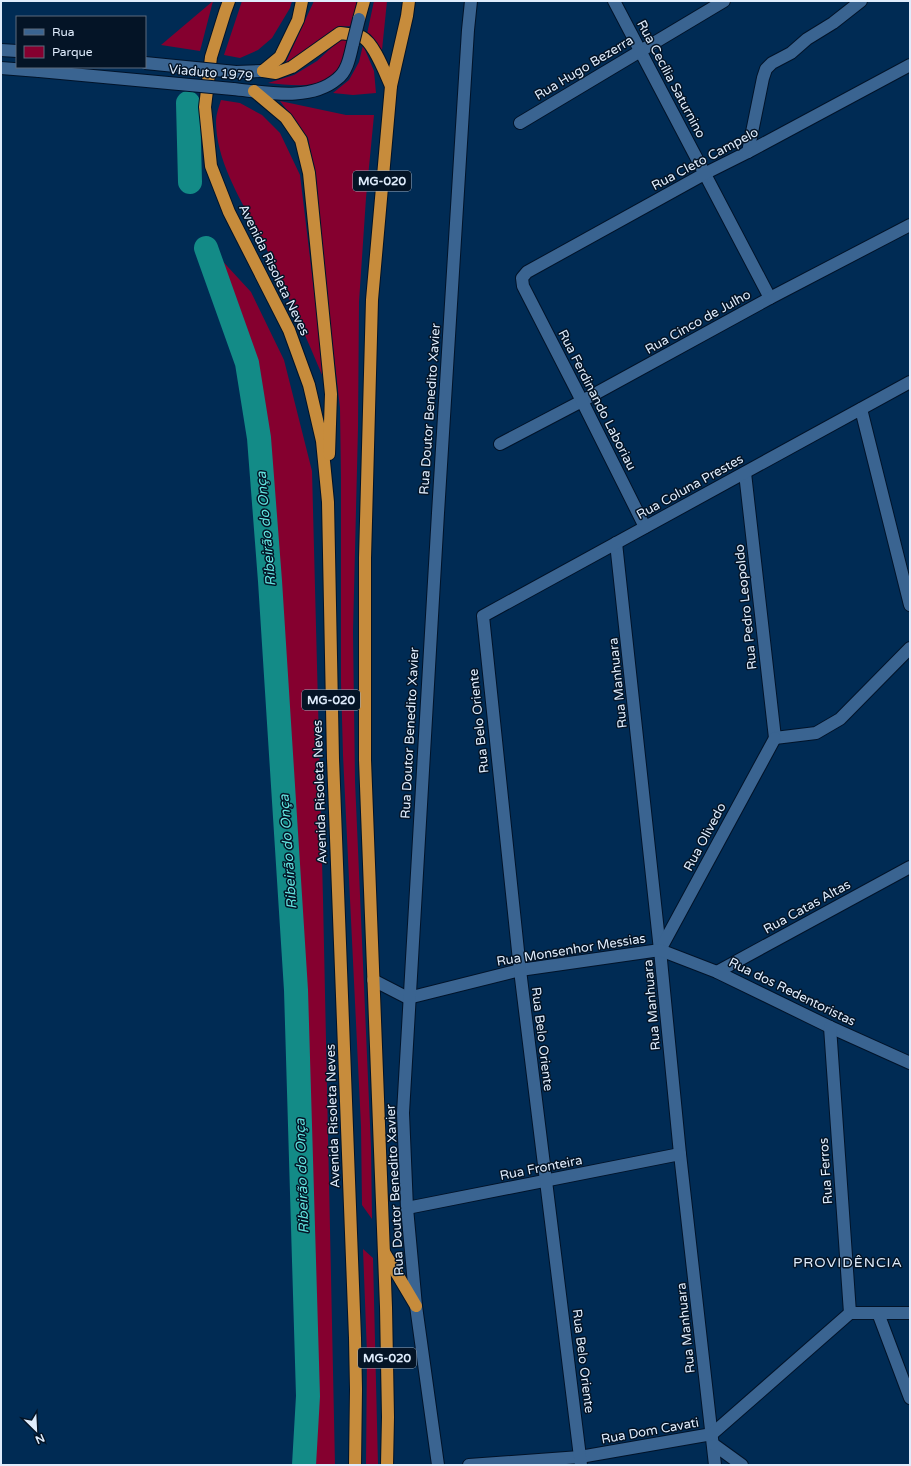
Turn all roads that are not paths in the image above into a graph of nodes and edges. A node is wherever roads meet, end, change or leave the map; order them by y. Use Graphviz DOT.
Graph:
graph roads {
  1 [pos="230,1"];
  2 [pos="302,1"];
  3 [pos="364,1"];
  4 [pos="408,1"];
  5 [pos="471,1"];
  6 [pos="614,1"];
  7 [pos="724,1"];
  8 [pos="861,1"];
  9 [pos="359,19"];
  10 [pos="1,50"];
  11 [pos="640,51"];
  12 [pos="16,52"];
  13 [pos="146,63"];
  14 [pos="910,65"];
  15 [pos="1,68"];
  16 [pos="263,71"];
  17 [pos="390,86"];
  18 [pos="254,91"];
  19 [pos="520,122"];
  20 [pos="748,152"];
  21 [pos="706,173"];
  22 [pos="910,225"];
  23 [pos="522,286"];
  24 [pos="770,298"];
  25 [pos="910,382"];
  26 [pos="582,401"];
  27 [pos="861,409"];
  28 [pos="500,444"];
  29 [pos="745,473"];
  30 [pos="328,502"];
  31 [pos="645,527"];
  32 [pos="616,543"];
  33 [pos="910,605"];
  34 [pos="482,616"];
  35 [pos="910,648"];
  36 [pos="775,738"];
  37 [pos="910,866"];
  38 [pos="660,950"];
  39 [pos="520,970"];
  40 [pos="717,972"];
  41 [pos="373,980"];
  42 [pos="408,998"];
  43 [pos="830,1027"];
  44 [pos="910,1063"];
  45 [pos="680,1154"];
  46 [pos="546,1181"];
  47 [pos="407,1208"];
  48 [pos="384,1251"];
  49 [pos="416,1306"];
  50 [pos="850,1313"];
  51 [pos="878,1313"];
  52 [pos="910,1313"];
  53 [pos="910,1398"];
  54 [pos="712,1439"];
  55 [pos="581,1461"];
  56 [pos="355,1465"];
  57 [pos="387,1465"];
  58 [pos="438,1465"];
  59 [pos="469,1465"];
  60 [pos="716,1465"];
  61 [pos="742,1465"];
  1 -- 30 [label="highway, Avenida Risoleta Neves / MG-020"];
  2 -- 16 [label="highway"];
  3 -- 9 [label="highway"];
  4 -- 17 [label="highway, MG-020"];
  5 -- 42 [label="street, Rua Doutor Benedito Xavier"];
  6 -- 11 [label="street, Rua Cecília Saturnino"];
  7 -- 11 [label="street, Rua Hugo Bezerra"];
  8 -- 20 [label="street"];
  9 -- 18 [label="street, Viaduto 1979, bridge"];
  10 -- 12 [label="street"];
  11 -- 19 [label="street, Rua Hugo Bezerra"];
  11 -- 21 [label="street, Rua Cecília Saturnino"];
  13 -- 16 [label="street, Viaduto 1979, bridge"];
  14 -- 20 [label="street, Rua Cleto Campelo"];
  15 -- 18 [label="street, Viaduto 1979, bridge"];
  16 -- 17 [label="highway"];
  17 -- 41 [label="highway, MG-020"];
  18 -- 30 [label="highway"];
  20 -- 21 [label="street, Rua Cleto Campelo"];
  21 -- 23 [label="street, Rua Cleto Campelo"];
  21 -- 24 [label="street, Rua Cecília Saturnino"];
  22 -- 24 [label="street, Rua Cinco de Julho"];
  23 -- 26 [label="street, Rua Ferdinando Laboriau"];
  24 -- 26 [label="street, Rua Cinco de Julho"];
  25 -- 27 [label="street, Rua Coluna Prestes"];
  26 -- 28 [label="street, Rua Cinco de Julho"];
  26 -- 31 [label="street, Rua Ferdinando Laboriau"];
  27 -- 29 [label="street, Rua Coluna Prestes"];
  27 -- 33 [label="street"];
  29 -- 31 [label="street, Rua Coluna Prestes"];
  29 -- 36 [label="street, Rua Pedro Leopoldo"];
  30 -- 56 [label="highway, Avenida Risoleta Neves / MG-020"];
  31 -- 32 [label="street, Rua Coluna Prestes"];
  32 -- 34 [label="street, Rua Coluna Prestes"];
  32 -- 38 [label="street, Rua Manhuara"];
  34 -- 39 [label="street, Rua Belo Oriente"];
  35 -- 36 [label="street"];
  36 -- 38 [label="street, Rua Olivedo"];
  37 -- 40 [label="street, Rua Catas Altas"];
  38 -- 39 [label="street, Rua Monsenhor Messias"];
  38 -- 40 [label="street, Rua dos Redentoristas"];
  38 -- 45 [label="street, Rua Manhuara"];
  39 -- 42 [label="street, Rua Monsenhor Messias"];
  39 -- 46 [label="street, Rua Belo Oriente"];
  40 -- 43 [label="street, Rua dos Redentoristas"];
  41 -- 42 [label="street"];
  41 -- 48 [label="highway, MG-020"];
  42 -- 47 [label="street, Rua Doutor Benedito Xavier"];
  43 -- 44 [label="street, Rua dos Redentoristas"];
  43 -- 50 [label="street, Rua Ferros"];
  45 -- 46 [label="street, Rua Fronteira"];
  45 -- 54 [label="street, Rua Manhuara"];
  46 -- 47 [label="street, Rua Fronteira"];
  46 -- 55 [label="street, Rua Belo Oriente"];
  47 -- 49 [label="street, Rua Doutor Benedito Xavier"];
  48 -- 49 [label="highway"];
  48 -- 57 [label="highway, MG-020"];
  49 -- 58 [label="street, Rua Doutor Benedito Xavier"];
  50 -- 51 [label="street"];
  50 -- 54 [label="street, Rua Dom Cavati"];
  51 -- 52 [label="street"];
  51 -- 53 [label="street"];
  54 -- 55 [label="street, Rua Dom Cavati"];
  54 -- 60 [label="street, Rua Manhuara"];
  54 -- 61 [label="street"];
  55 -- 59 [label="street, Rua Dom Cavati"];
}
